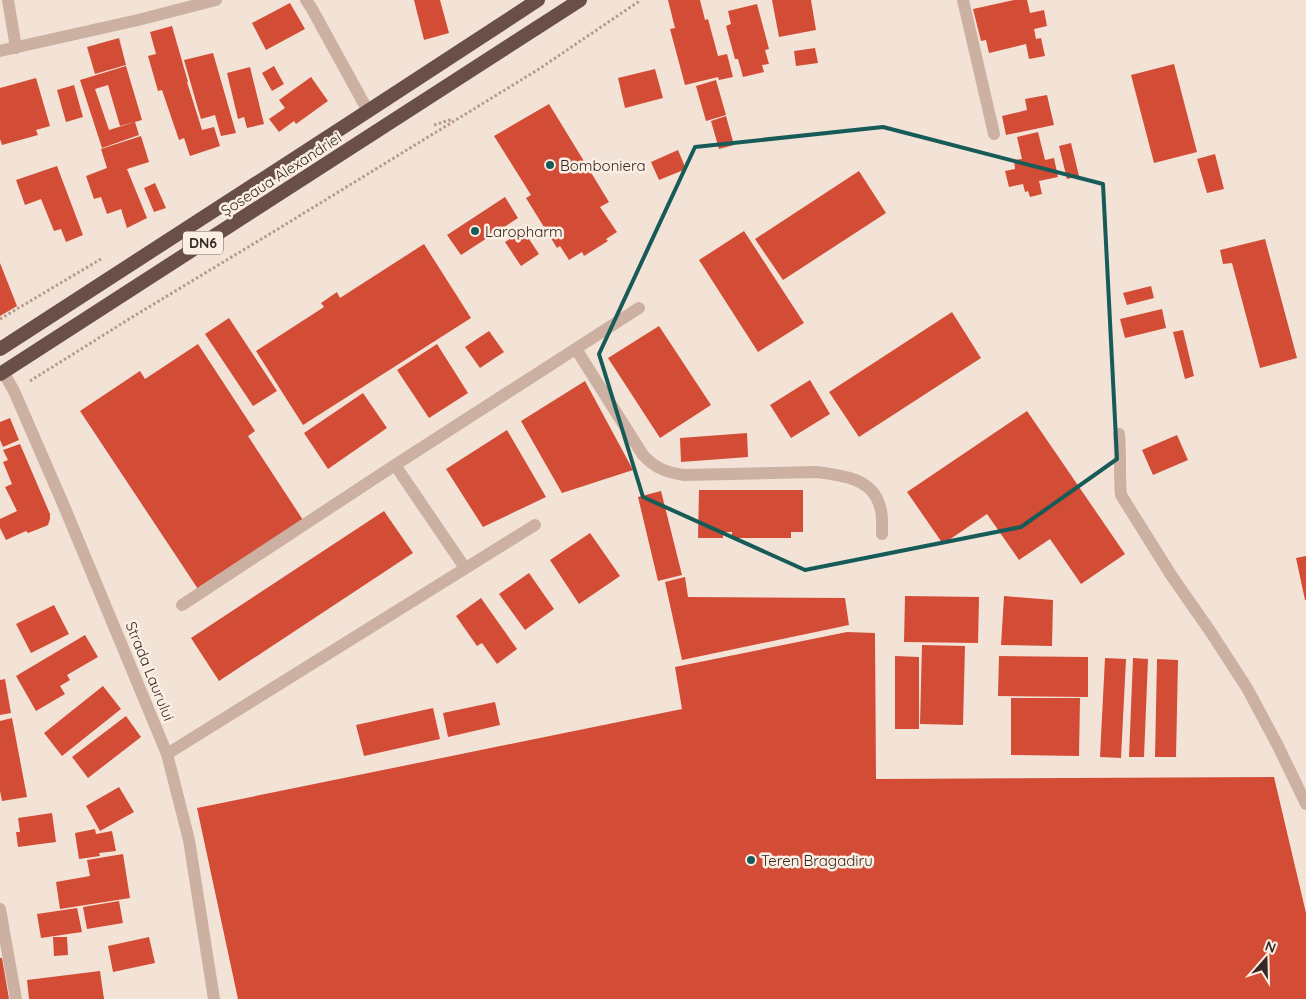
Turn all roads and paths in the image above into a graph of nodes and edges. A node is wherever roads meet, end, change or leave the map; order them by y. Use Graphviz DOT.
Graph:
graph roads {
  1 [pos="8,0"];
  2 [pos="216,0"];
  3 [pos="306,0"];
  4 [pos="538,0"];
  5 [pos="580,0"];
  6 [pos="641,0"];
  7 [pos="963,0"];
  8 [pos="16,48"];
  9 [pos="0,51"];
  10 [pos="368,111"];
  11 [pos="460,117"];
  12 [pos="434,126"];
  13 [pos="994,134"];
  14 [pos="640,308"];
  15 [pos="0,349"];
  16 [pos="576,349"];
  17 [pos="2,373"];
  18 [pos="14,392"];
  19 [pos="1119,434"];
  20 [pos="395,465"];
  21 [pos="534,525"];
  22 [pos="882,534"];
  23 [pos="465,568"];
  24 [pos="182,605"];
  25 [pos="167,754"];
  26 [pos="1306,804"];
  27 [pos="0,909"];
  28 [pos="16,999"];
  29 [pos="214,999"];
  1 -- 8 [label="street"];
  2 -- 8 [label="street"];
  3 -- 10 [label="street"];
  4 -- 10 [label="highway, Șoseaua Alexandriei / DN6"];
  5 -- 17 [label="highway, Șoseaua Alexandriei / DN6"];
  6 -- 11 [label="path"];
  7 -- 13 [label="street"];
  8 -- 9 [label="street"];
  10 -- 15 [label="highway, Șoseaua Alexandriei / DN6"];
  11 -- 12 [label="path"];
  11 -- 18 [label="path"];
  14 -- 16 [label="street"];
  16 -- 20 [label="street"];
  16 -- 22 [label="street"];
  17 -- 18 [label="street, Strada Laurului"];
  18 -- 25 [label="street, Strada Laurului"];
  19 -- 26 [label="street"];
  20 -- 23 [label="street"];
  20 -- 24 [label="street"];
  21 -- 23 [label="street"];
  23 -- 25 [label="street"];
  25 -- 29 [label="street, Strada Laurului"];
  27 -- 28 [label="street"];
}
